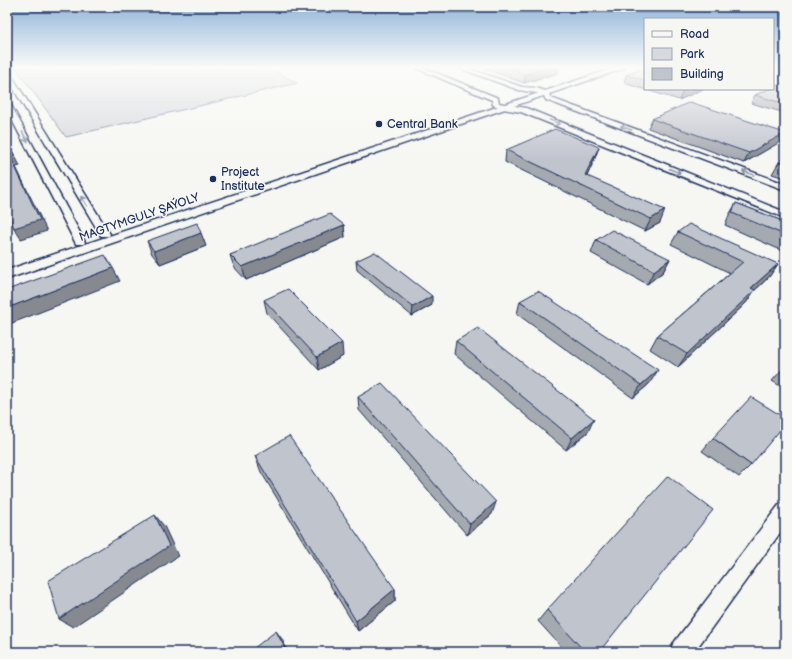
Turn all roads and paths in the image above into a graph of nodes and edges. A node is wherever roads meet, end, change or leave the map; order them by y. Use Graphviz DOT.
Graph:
graph roads {
  1 [pos="23,99"];
  2 [pos="495,99"];
  3 [pos="521,99"];
  4 [pos="548,99"];
  5 [pos="7,103"];
  6 [pos="499,106"];
  7 [pos="18,124"];
  8 [pos="7,126"];
  9 [pos="785,187"];
  10 [pos="785,215"];
  11 [pos="105,234"];
  12 [pos="80,242"];
  13 [pos="7,266"];
  14 [pos="7,275"];
  15 [pos="785,511"];
  16 [pos="681,652"];
  11 -- 1 [label="street, one-way"];
  2 -- 6 [label="street"];
  3 -- 6 [label="street, MAGTYMGULY ŞAÝOLY"];
  9 -- 4 [label="street, one-way"];
  5 -- 7 [label="street"];
  6 -- 10 [label="street, one-way"];
  6 -- 11 [label="street, MAGTYMGULY ŞAÝOLY"];
  6 -- 14 [label="street, MAGTYMGULY ŞAÝOLY"];
  7 -- 8 [label="street"];
  7 -- 12 [label="street, one-way"];
  11 -- 12 [label="street, MAGTYMGULY ŞAÝOLY"];
  12 -- 13 [label="street, MAGTYMGULY ŞAÝOLY"];
  15 -- 16 [label="street"];
}
